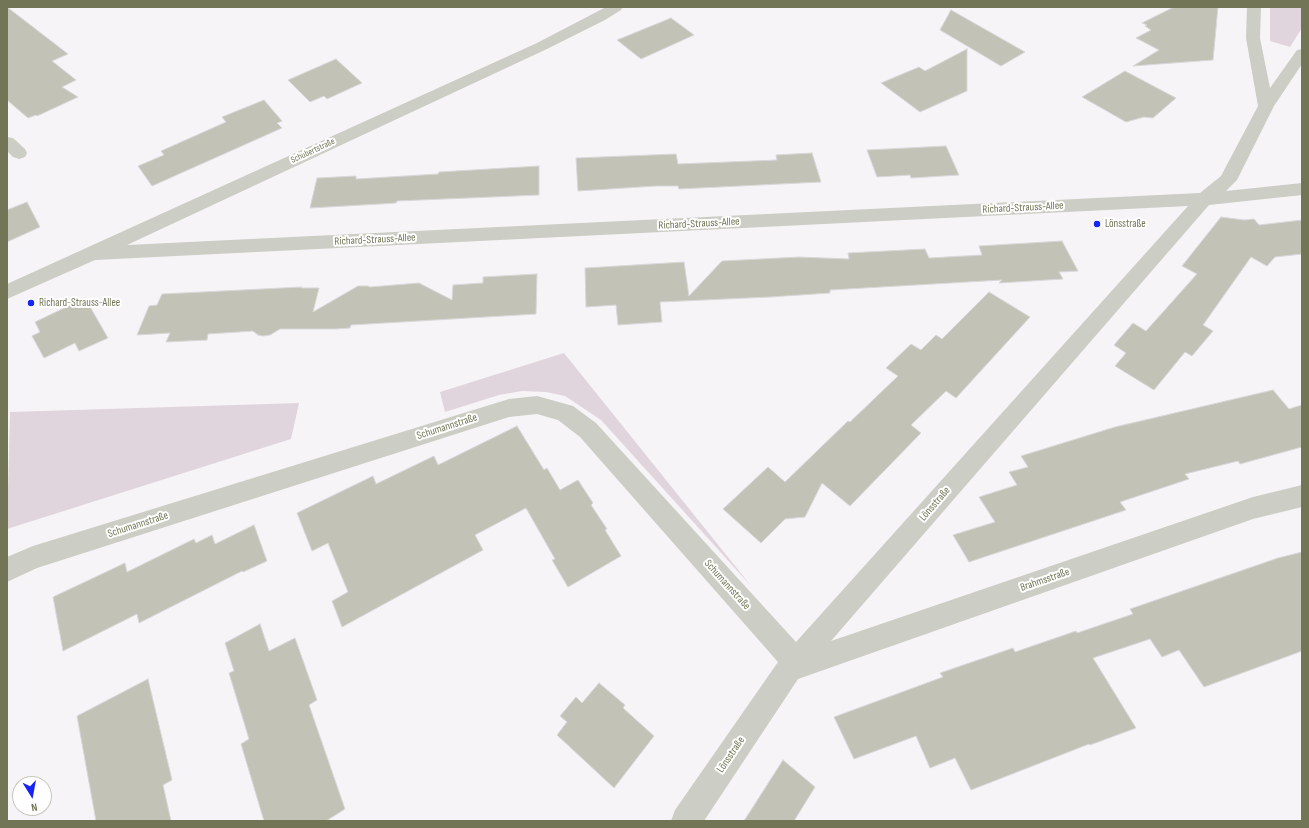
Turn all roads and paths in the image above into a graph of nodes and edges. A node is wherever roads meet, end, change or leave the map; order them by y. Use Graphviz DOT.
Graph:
graph roads {
  1 [pos="616,7"];
  2 [pos="1254,7"];
  3 [pos="1302,54"];
  4 [pos="1266,106"];
  5 [pos="1302,189"];
  6 [pos="1204,199"];
  7 [pos="96,253"];
  8 [pos="7,292"];
  9 [pos="1302,496"];
  10 [pos="7,570"];
  11 [pos="793,665"];
  12 [pos="686,821"];
  1 -- 7 [label="street, Schubertstraße"];
  2 -- 4 [label="street"];
  3 -- 4 [label="street, Lönsstraße"];
  4 -- 6 [label="street, Lönsstraße"];
  5 -- 6 [label="street, Richard-Strauss-Allee"];
  6 -- 7 [label="street, Richard-Strauss-Allee"];
  6 -- 11 [label="street, Lönsstraße"];
  7 -- 8 [label="street, Schubertstraße"];
  9 -- 11 [label="street, Brahmsstraße"];
  10 -- 11 [label="street, Schumannstraße"];
  11 -- 12 [label="street, Lönsstraße"];
}
